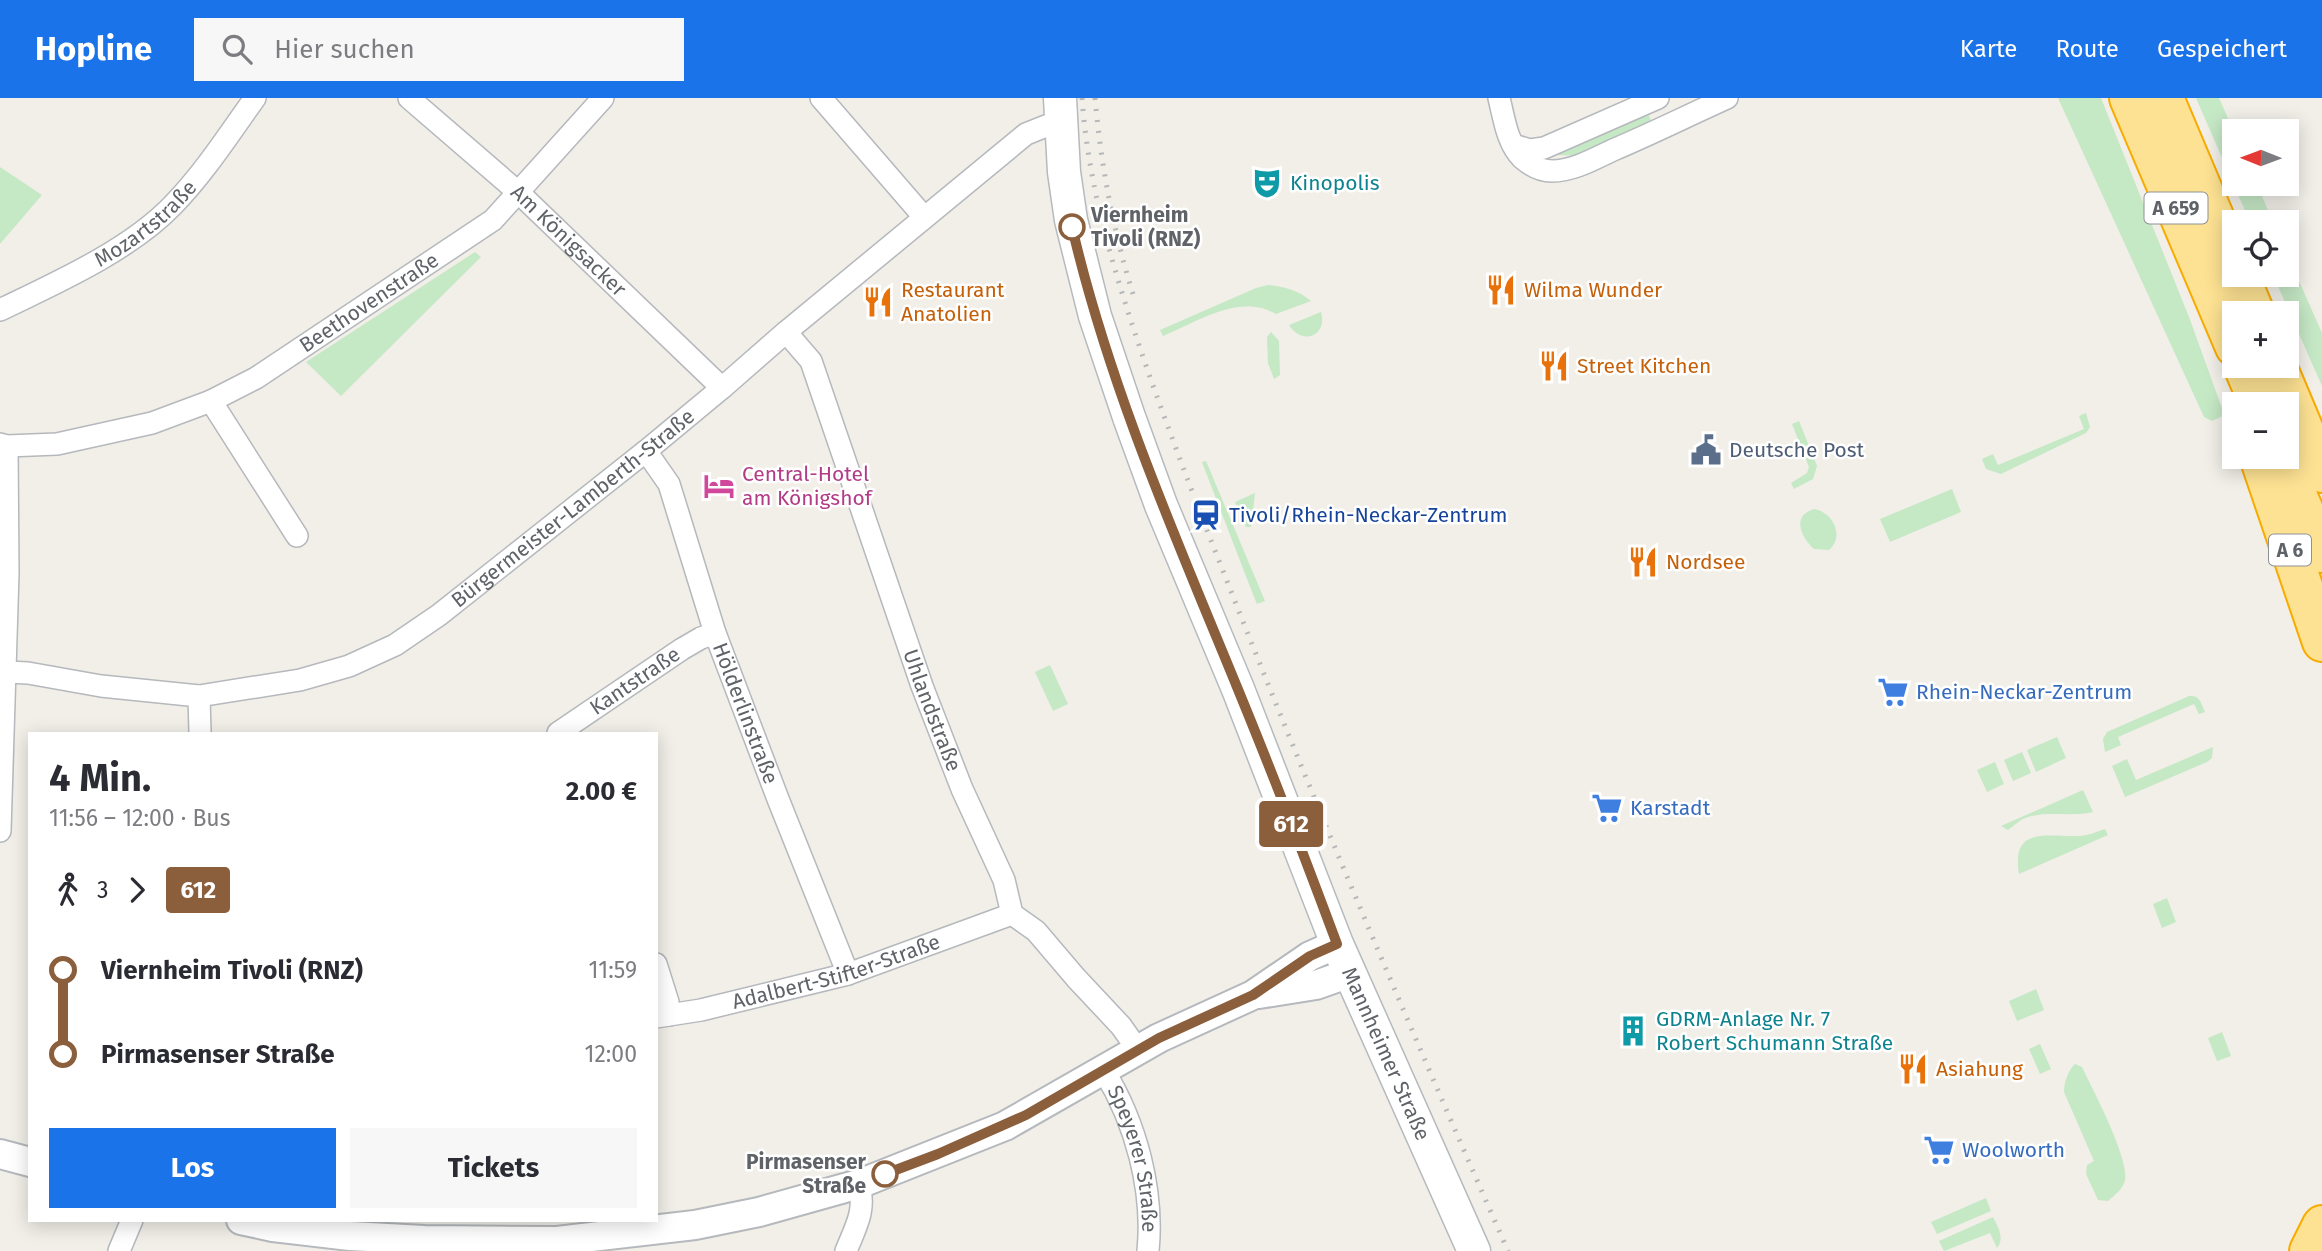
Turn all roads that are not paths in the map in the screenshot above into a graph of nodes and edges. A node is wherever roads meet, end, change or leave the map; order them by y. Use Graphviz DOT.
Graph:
graph roads {
  1 [pos="255,98"];
  2 [pos="409,98"];
  3 [pos="603,98"];
  4 [pos="821,98"];
  5 [pos="1499,98"];
  6 [pos="1658,98"];
  7 [pos="1727,98"];
  8 [pos="2129,98"];
  9 [pos="2164,98"];
  10 [pos="1061,111"];
  11 [pos="1513,145"];
  12 [pos="519,192"];
  13 [pos="925,217"];
  14 [pos="2222,235"];
  15 [pos="2225,301"];
  16 [pos="0,310"];
  17 [pos="786,332"];
  18 [pos="2282,378"];
  19 [pos="722,388"];
  20 [pos="211,401"];
  21 [pos="3,445"];
  22 [pos="646,451"];
  23 [pos="2263,469"];
  24 [pos="2286,469"];
  25 [pos="2322,473"];
  26 [pos="297,536"];
  27 [pos="2322,553"];
  28 [pos="715,633"];
  29 [pos="2322,642"];
  30 [pos="6,672"];
  31 [pos="199,696"];
  32 [pos="200,732"];
  33 [pos="565,732"];
  34 [pos="0,831"];
  35 [pos="1012,915"];
  36 [pos="1337,944"];
  37 [pos="658,970"];
  38 [pos="1350,973"];
  39 [pos="848,974"];
  40 [pos="1253,995"];
  41 [pos="663,1016"];
  42 [pos="1138,1050"];
  43 [pos="1104,1071"];
  44 [pos="0,1154"];
  45 [pos="28,1161"];
  46 [pos="859,1184"];
  47 [pos="131,1222"];
  48 [pos="250,1222"];
  49 [pos="2322,1225"];
  50 [pos="612,1243"];
  51 [pos="119,1251"];
  52 [pos="846,1251"];
  53 [pos="1148,1251"];
  54 [pos="1474,1251"];
  55 [pos="2309,1251"];
  1 -- 16 [label="street, Mozartstraße"];
  2 -- 12 [label="street, Am Königsacker"];
  3 -- 12 [label="street, Beethovenstraße"];
  4 -- 13 [label="street"];
  5 -- 11 [label="street"];
  6 -- 11 [label="street"];
  7 -- 11 [label="street"];
  8 -- 15 [label="highway, A 659"];
  9 -- 14 [label="highway, A 659"];
  10 -- 13 [label="street, Bürgermeister-Lamberth-Straße"];
  10 -- 36 [label="main road, Mannheimer Straße"];
  12 -- 19 [label="street, Am Königsacker"];
  12 -- 20 [label="street, Beethovenstraße"];
  13 -- 17 [label="street, Bürgermeister-Lamberth-Straße"];
  17 -- 19 [label="street, Bürgermeister-Lamberth-Straße"];
  17 -- 35 [label="street, Uhlandstraße"];
  18 -- 25 [label="highway"];
  19 -- 22 [label="street, Bürgermeister-Lamberth-Straße"];
  20 -- 21 [label="street, Beethovenstraße"];
  20 -- 26 [label="street"];
  21 -- 30 [label="street"];
  22 -- 28 [label="street, Hölderlinstraße"];
  22 -- 31 [label="street, Bürgermeister-Lamberth-Straße"];
  23 -- 29 [label="highway, A 6"];
  24 -- 27 [label="highway"];
  28 -- 33 [label="street, Kantstraße"];
  28 -- 39 [label="street, Hölderlinstraße"];
  30 -- 31 [label="street, Bürgermeister-Lamberth-Straße"];
  30 -- 34 [label="street"];
  31 -- 32 [label="street"];
  35 -- 39 [label="street, Adalbert-Stifter-Straße"];
  35 -- 42 [label="street"];
  36 -- 38 [label="main road, Mannheimer Straße"];
  36 -- 40 [label="street"];
  37 -- 41 [label="street"];
  38 -- 40 [label="street"];
  38 -- 54 [label="main road, Mannheimer Straße"];
  39 -- 41 [label="street, Adalbert-Stifter-Straße"];
  40 -- 42 [label="street"];
  42 -- 43 [label="street"];
  43 -- 46 [label="street"];
  43 -- 53 [label="street, Speyerer Straße"];
  44 -- 45 [label="street"];
  46 -- 50 [label="street"];
  46 -- 52 [label="street"];
  47 -- 51 [label="street"];
  48 -- 50 [label="street"];
  49 -- 55 [label="highway"];
}
